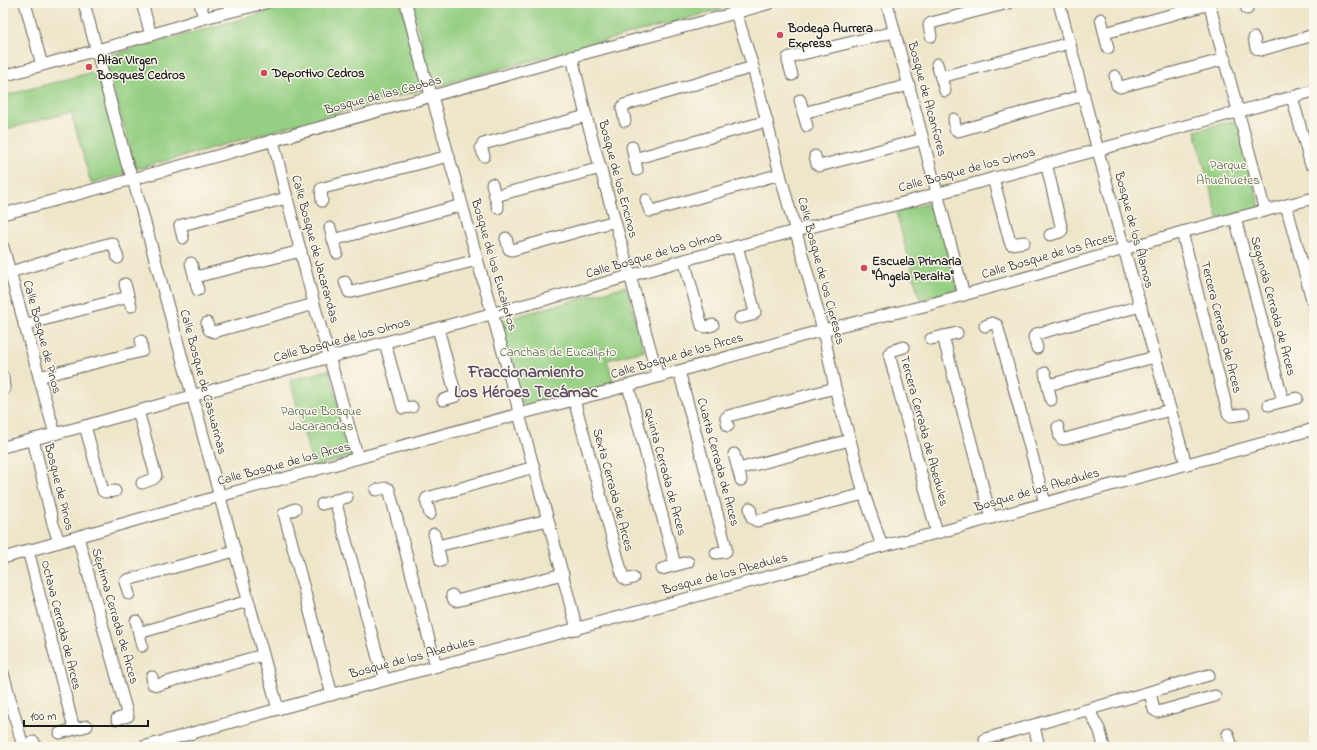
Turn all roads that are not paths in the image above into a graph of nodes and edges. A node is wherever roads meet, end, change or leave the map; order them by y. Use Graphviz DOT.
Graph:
graph roads {
  1 [pos="25,3"];
  2 [pos="84,3"];
  3 [pos="142,3"];
  4 [pos="200,3"];
  5 [pos="406,3"];
  6 [pos="770,3"];
  7 [pos="887,3"];
  8 [pos="1008,3"];
  9 [pos="1059,3"];
  10 [pos="261,4"];
  11 [pos="1210,4"];
  12 [pos="734,8"];
  13 [pos="204,18"];
  14 [pos="1101,20"];
  15 [pos="894,32"];
  16 [pos="1105,33"];
  17 [pos="1314,35"];
  18 [pos="151,36"];
  19 [pos="931,36"];
  20 [pos="1254,38"];
  21 [pos="1065,44"];
  22 [pos="1108,48"];
  23 [pos="97,49"];
  24 [pos="572,57"];
  25 [pos="1224,59"];
  26 [pos="937,64"];
  27 [pos="42,65"];
  28 [pos="753,67"];
  29 [pos="792,75"];
  30 [pos="3,76"];
  31 [pos="1115,76"];
  32 [pos="941,77"];
  33 [pos="909,85"];
  34 [pos="945,91"];
  35 [pos="1314,91"];
  36 [pos="1084,95"];
  37 [pos="432,96"];
  38 [pos="1292,97"];
  39 [pos="800,100"];
  40 [pos="1238,111"];
  41 [pos="803,113"];
  42 [pos="586,116"];
  43 [pos="954,119"];
  44 [pos="625,121"];
  45 [pos="767,122"];
  46 [pos="807,126"];
  47 [pos="923,139"];
  48 [pos="273,140"];
  49 [pos="632,147"];
  50 [pos="1098,149"];
  51 [pos="449,156"];
  52 [pos="484,156"];
  53 [pos="815,156"];
  54 [pos="1046,163"];
  55 [pos="1314,164"];
  56 [pos="601,168"];
  57 [pos="780,174"];
  58 [pos="993,178"];
  59 [pos="132,180"];
  60 [pos="492,184"];
  61 [pos="937,193"];
  62 [pos="495,196"];
  63 [pos="287,198"];
  64 [pos="1314,198"];
  65 [pos="646,200"];
  66 [pos="322,201"];
  67 [pos="462,205"];
  68 [pos="1286,205"];
  69 [pos="498,208"];
  70 [pos="1265,211"];
  71 [pos="3,214"];
  72 [pos="1235,218"];
  73 [pos="615,221"];
  74 [pos="330,228"];
  75 [pos="796,231"];
  76 [pos="1182,232"];
  77 [pos="1050,235"];
  78 [pos="183,238"];
  79 [pos="506,238"];
  80 [pos="333,240"];
  81 [pos="1024,242"];
  82 [pos="737,246"];
  83 [pos="3,247"];
  84 [pos="1124,249"];
  85 [pos="301,251"];
  86 [pos="337,253"];
  87 [pos="118,258"];
  88 [pos="478,260"];
  89 [pos="684,260"];
  90 [pos="191,263"];
  91 [pos="10,272"];
  92 [pos="631,276"];
  93 [pos="195,277"];
  94 [pos="345,282"];
  95 [pos="125,284"];
  96 [pos="198,290"];
  97 [pos="964,294"];
  98 [pos="314,304"];
  99 [pos="1140,306"];
  100 [pos="1314,307"];
  101 [pos="493,313"];
  102 [pos="740,318"];
  103 [pos="207,324"];
  104 [pos="24,325"];
  105 [pos="713,325"];
  106 [pos="985,326"];
  107 [pos="438,328"];
  108 [pos="823,330"];
  109 [pos="957,333"];
  110 [pos="943,336"];
  111 [pos="931,339"];
  112 [pos="141,341"];
  113 [pos="385,343"];
  114 [pos="904,347"];
  115 [pos="1037,348"];
  116 [pos="330,357"];
  117 [pos="1155,357"];
  118 [pos="679,371"];
  119 [pos="1045,373"];
  120 [pos="3,377"];
  121 [pos="39,377"];
  122 [pos="658,377"];
  123 [pos="628,385"];
  124 [pos="1048,385"];
  125 [pos="835,388"];
  126 [pos="3,390"];
  127 [pos="193,396"];
  128 [pos="1297,398"];
  129 [pos="443,400"];
  130 [pos="574,400"];
  131 [pos="1051,400"];
  132 [pos="1283,402"];
  133 [pos="1269,405"];
  134 [pos="412,406"];
  135 [pos="1170,410"];
  136 [pos="138,411"];
  137 [pos="518,414"];
  138 [pos="1244,414"];
  139 [pos="85,426"];
  140 [pos="728,426"];
  141 [pos="1058,428"];
  142 [pos="1314,429"];
  143 [pos="55,434"];
  144 [pos="33,439"];
  145 [pos="850,440"];
  146 [pos="3,447"];
  147 [pos="734,454"];
  148 [pos="358,458"];
  149 [pos="1186,464"];
  150 [pos="534,468"];
  151 [pos="142,483"];
  152 [pos="115,490"];
  153 [pos="376,490"];
  154 [pos="864,494"];
  155 [pos="220,496"];
  156 [pos="347,497"];
  157 [pos="335,500"];
  158 [pos="1045,502"];
  159 [pos="322,504"];
  160 [pos="750,508"];
  161 [pos="294,509"];
  162 [pos="430,514"];
  163 [pos="991,518"];
  164 [pos="548,520"];
  165 [pos="937,532"];
  166 [pos="434,534"];
  167 [pos="78,537"];
  168 [pos="59,542"];
  169 [pos="437,546"];
  170 [pos="882,546"];
  171 [pos="28,550"];
  172 [pos="235,551"];
  173 [pos="716,553"];
  174 [pos="3,558"];
  175 [pos="441,561"];
  176 [pos="688,562"];
  177 [pos="675,565"];
  178 [pos="662,568"];
  179 [pos="563,574"];
  180 [pos="633,578"];
  181 [pos="129,594"];
  182 [pos="452,595"];
  183 [pos="248,601"];
  184 [pos="136,621"];
  185 [pos="577,629"];
  186 [pos="139,634"];
  187 [pos="142,646"];
  188 [pos="263,655"];
  189 [pos="436,666"];
  190 [pos="3,673"];
  191 [pos="1209,675"];
  192 [pos="152,677"];
  193 [pos="384,680"];
  194 [pos="1150,692"];
  195 [pos="332,695"];
  196 [pos="1215,696"];
  197 [pos="278,709"];
  198 [pos="1089,710"];
  199 [pos="117,719"];
  200 [pos="87,726"];
  201 [pos="1034,726"];
  202 [pos="74,729"];
  203 [pos="60,733"];
  204 [pos="1228,734"];
  205 [pos="985,739"];
  206 [pos="34,742"];
  207 [pos="143,747"];
  208 [pos="1039,747"];
  209 [pos="1104,747"];
  210 [pos="1232,747"];
  1 -- 27 [label="street"];
  2 -- 23 [label="street"];
  3 -- 18 [label="street"];
  4 -- 13 [label="street"];
  5 -- 37 [label="street, Bosque de los Eucaliptos"];
  6 -- 12 [label="street, Bosque de las Caobas"];
  7 -- 15 [label="street, Bosque de Alcanfores"];
  8 -- 19 [label="street"];
  9 -- 21 [label="street, Bosque de los Álamos"];
  10 -- 13 [label="street"];
  11 -- 16 [label="street"];
  11 -- 25 [label="street"];
  12 -- 24 [label="street, Bosque de las Caobas"];
  12 -- 28 [label="street, Calle Bosque de los Cipreses"];
  13 -- 18 [label="street"];
  14 -- 16 [label="street"];
  15 -- 29 [label="street"];
  15 -- 33 [label="street, Bosque de Alcanfores"];
  16 -- 22 [label="street"];
  17 -- 20 [label="street"];
  18 -- 23 [label="street"];
  21 -- 32 [label="street"];
  21 -- 36 [label="street, Bosque de los Álamos"];
  23 -- 27 [label="street"];
  23 -- 59 [label="street, Calle Bosque de Casuarinas"];
  24 -- 37 [label="street, Bosque de las Caobas"];
  24 -- 42 [label="street, Bosque de los Encinos"];
  25 -- 31 [label="street"];
  25 -- 40 [label="street"];
  26 -- 32 [label="street"];
  27 -- 30 [label="street"];
  28 -- 44 [label="street"];
  28 -- 45 [label="street, Calle Bosque de los Cipreses"];
  32 -- 34 [label="street"];
  33 -- 41 [label="street"];
  33 -- 47 [label="street, Bosque de Alcanfores"];
  35 -- 38 [label="street, Calle Bosque de los Olmos"];
  36 -- 43 [label="street"];
  36 -- 50 [label="street, Bosque de los Álamos"];
  37 -- 48 [label="street, Bosque de las Caobas"];
  37 -- 51 [label="street, Bosque de los Eucaliptos"];
  38 -- 40 [label="street, Calle Bosque de los Olmos"];
  38 -- 55 [label="street"];
  39 -- 41 [label="street"];
  40 -- 50 [label="street, Calle Bosque de los Olmos"];
  40 -- 70 [label="street"];
  41 -- 46 [label="street"];
  42 -- 52 [label="street"];
  42 -- 56 [label="street, Bosque de los Encinos"];
  45 -- 49 [label="street"];
  45 -- 57 [label="street, Calle Bosque de los Cipreses"];
  47 -- 53 [label="street"];
  47 -- 61 [label="street, Bosque de Alcanfores"];
  48 -- 59 [label="street, Bosque de las Caobas"];
  48 -- 63 [label="street, Calle Bosque de Jacarandas"];
  50 -- 54 [label="street, Calle Bosque de los Olmos"];
  50 -- 84 [label="street, Bosque de los Álamos"];
  51 -- 66 [label="street"];
  51 -- 67 [label="street, Bosque de los Eucaliptos"];
  54 -- 58 [label="street, Calle Bosque de los Olmos"];
  54 -- 77 [label="street"];
  56 -- 62 [label="street"];
  56 -- 73 [label="street, Bosque de los Encinos"];
  57 -- 65 [label="street"];
  57 -- 75 [label="street, Calle Bosque de los Cipreses"];
  58 -- 61 [label="street, Calle Bosque de los Olmos"];
  58 -- 81 [label="street"];
  59 -- 71 [label="street, Bosque de las Caobas"];
  59 -- 127 [label="street, Calle Bosque de Casuarinas"];
  60 -- 62 [label="street"];
  61 -- 75 [label="street, Calle Bosque de los Olmos"];
  61 -- 97 [label="street, Bosque de Alcanfores"];
  62 -- 69 [label="street"];
  63 -- 78 [label="street"];
  63 -- 85 [label="street, Calle Bosque de Jacarandas"];
  64 -- 68 [label="street, Calle Bosque de los Arces"];
  67 -- 80 [label="street"];
  67 -- 88 [label="street, Bosque de los Eucaliptos"];
  68 -- 70 [label="street, Calle Bosque de los Arces"];
  68 -- 100 [label="street"];
  70 -- 72 [label="street, Calle Bosque de los Arces"];
  72 -- 76 [label="street, Calle Bosque de los Arces"];
  72 -- 132 [label="street, Segunda Cerrada de Arces"];
  73 -- 79 [label="street"];
  73 -- 92 [label="street, Bosque de los Encinos"];
  74 -- 80 [label="street"];
  75 -- 82 [label="street, Calle Bosque de los Olmos"];
  75 -- 108 [label="street, Calle Bosque de los Cipreses"];
  76 -- 84 [label="street, Calle Bosque de los Arces"];
  76 -- 138 [label="street, Tercera Cerrada de Arces"];
  80 -- 86 [label="street"];
  82 -- 89 [label="street, Calle Bosque de los Olmos"];
  82 -- 102 [label="street"];
  83 -- 91 [label="street, Calle Bosque de Pinos"];
  84 -- 97 [label="street, Calle Bosque de los Arces"];
  84 -- 99 [label="street, Bosque de los Álamos"];
  85 -- 93 [label="street"];
  85 -- 98 [label="street, Calle Bosque de Jacarandas"];
  87 -- 91 [label="street"];
  88 -- 94 [label="street"];
  88 -- 101 [label="street, Bosque de los Eucaliptos"];
  89 -- 92 [label="street, Calle Bosque de los Olmos"];
  89 -- 105 [label="street"];
  90 -- 93 [label="street"];
  91 -- 104 [label="street, Calle Bosque de Pinos"];
  92 -- 101 [label="street, Calle Bosque de los Olmos"];
  92 -- 122 [label="street, Bosque de los Encinos"];
  93 -- 96 [label="street"];
  95 -- 104 [label="street"];
  97 -- 108 [label="street, Calle Bosque de los Arces"];
  98 -- 103 [label="street"];
  98 -- 116 [label="street, Calle Bosque de Jacarandas"];
  99 -- 115 [label="street"];
  99 -- 117 [label="street, Bosque de los Álamos"];
  101 -- 107 [label="street, Calle Bosque de los Olmos"];
  101 -- 137 [label="street, Bosque de los Eucaliptos"];
  104 -- 121 [label="street, Calle Bosque de Pinos"];
  106 -- 158 [label="street"];
  107 -- 113 [label="street, Calle Bosque de los Olmos"];
  107 -- 129 [label="street"];
  108 -- 118 [label="street, Calle Bosque de los Arces"];
  108 -- 125 [label="street, Calle Bosque de los Cipreses"];
  109 -- 110 [label="street"];
  110 -- 111 [label="street"];
  110 -- 163 [label="street"];
  112 -- 121 [label="street"];
  113 -- 116 [label="street, Calle Bosque de los Olmos"];
  113 -- 134 [label="street"];
  114 -- 165 [label="street, Tercera Cerrada de Abedules"];
  116 -- 127 [label="street, Calle Bosque de los Olmos"];
  116 -- 148 [label="street, Calle Bosque de Jacarandas"];
  117 -- 124 [label="street"];
  117 -- 135 [label="street, Bosque de los Álamos"];
  118 -- 122 [label="street, Calle Bosque de los Arces"];
  118 -- 173 [label="street, Cuarta Cerrada de Arces"];
  119 -- 124 [label="street"];
  120 -- 126 [label="street"];
  121 -- 143 [label="street, Calle Bosque de Pinos"];
  122 -- 123 [label="street, Calle Bosque de los Arces"];
  123 -- 130 [label="street, Calle Bosque de los Arces"];
  123 -- 177 [label="street, Quinta Cerrada de Arces"];
  124 -- 131 [label="street"];
  125 -- 140 [label="street"];
  125 -- 145 [label="street, Calle Bosque de los Cipreses"];
  127 -- 136 [label="street, Calle Bosque de los Olmos"];
  127 -- 155 [label="street, Calle Bosque de Casuarinas"];
  128 -- 132 [label="street"];
  130 -- 137 [label="street, Calle Bosque de los Arces"];
  130 -- 180 [label="street, Sexta Cerrada de Arces"];
  132 -- 133 [label="street"];
  135 -- 141 [label="street"];
  135 -- 149 [label="street, Bosque de los Álamos"];
  136 -- 139 [label="street, Calle Bosque de los Olmos"];
  136 -- 151 [label="street"];
  137 -- 148 [label="street, Calle Bosque de los Arces"];
  137 -- 150 [label="street, Bosque de los Eucaliptos"];
  139 -- 143 [label="street, Calle Bosque de los Olmos"];
  139 -- 152 [label="street"];
  142 -- 149 [label="street, Bosque de los Abedules"];
  143 -- 144 [label="street, Calle Bosque de los Olmos"];
  144 -- 146 [label="street, Calle Bosque de los Olmos"];
  144 -- 168 [label="street, Bosque de Pinos"];
  145 -- 147 [label="street"];
  145 -- 154 [label="street, Calle Bosque de los Cipreses"];
  148 -- 155 [label="street, Calle Bosque de los Arces"];
  149 -- 158 [label="street, Bosque de los Abedules"];
  150 -- 162 [label="street"];
  150 -- 164 [label="street, Bosque de los Eucaliptos"];
  153 -- 189 [label="street"];
  154 -- 160 [label="street"];
  154 -- 170 [label="street, Calle Bosque de los Cipreses"];
  155 -- 167 [label="street, Calle Bosque de los Arces"];
  155 -- 172 [label="street, Calle Bosque de Casuarinas"];
  156 -- 157 [label="street"];
  157 -- 159 [label="street"];
  157 -- 193 [label="street"];
  158 -- 163 [label="street, Bosque de los Abedules"];
  161 -- 195 [label="street"];
  163 -- 165 [label="street, Bosque de los Abedules"];
  164 -- 169 [label="street"];
  164 -- 179 [label="street, Bosque de los Eucaliptos"];
  165 -- 170 [label="street, Bosque de los Abedules"];
  166 -- 169 [label="street"];
  167 -- 168 [label="street, Calle Bosque de los Arces"];
  167 -- 199 [label="street, Séptima Cerrada de Arces"];
  168 -- 171 [label="street, Calle Bosque de los Arces"];
  169 -- 175 [label="street"];
  170 -- 185 [label="street, Bosque de los Abedules"];
  171 -- 174 [label="street, Calle Bosque de los Arces"];
  171 -- 202 [label="street, Octava Cerrada de Arces"];
  172 -- 181 [label="street"];
  172 -- 183 [label="street, Calle Bosque de Casuarinas"];
  176 -- 177 [label="street"];
  177 -- 178 [label="street"];
  179 -- 182 [label="street"];
  179 -- 185 [label="street, Bosque de los Eucaliptos"];
  183 -- 186 [label="street"];
  183 -- 188 [label="street, Calle Bosque de Casuarinas"];
  184 -- 186 [label="street"];
  185 -- 189 [label="street, Bosque de los Abedules"];
  186 -- 187 [label="street"];
  188 -- 192 [label="street"];
  188 -- 197 [label="street, Calle Bosque de Casuarinas"];
  189 -- 193 [label="street, Bosque de los Abedules"];
  190 -- 206 [label="street"];
  191 -- 194 [label="street"];
  193 -- 195 [label="street, Bosque de los Abedules"];
  194 -- 196 [label="street"];
  194 -- 198 [label="street"];
  195 -- 197 [label="street, Bosque de los Abedules"];
  197 -- 207 [label="street, Bosque de los Abedules"];
  198 -- 201 [label="street"];
  198 -- 209 [label="street"];
  200 -- 202 [label="street"];
  201 -- 205 [label="street"];
  201 -- 208 [label="street"];
  202 -- 203 [label="street"];
  204 -- 210 [label="street"];
}
